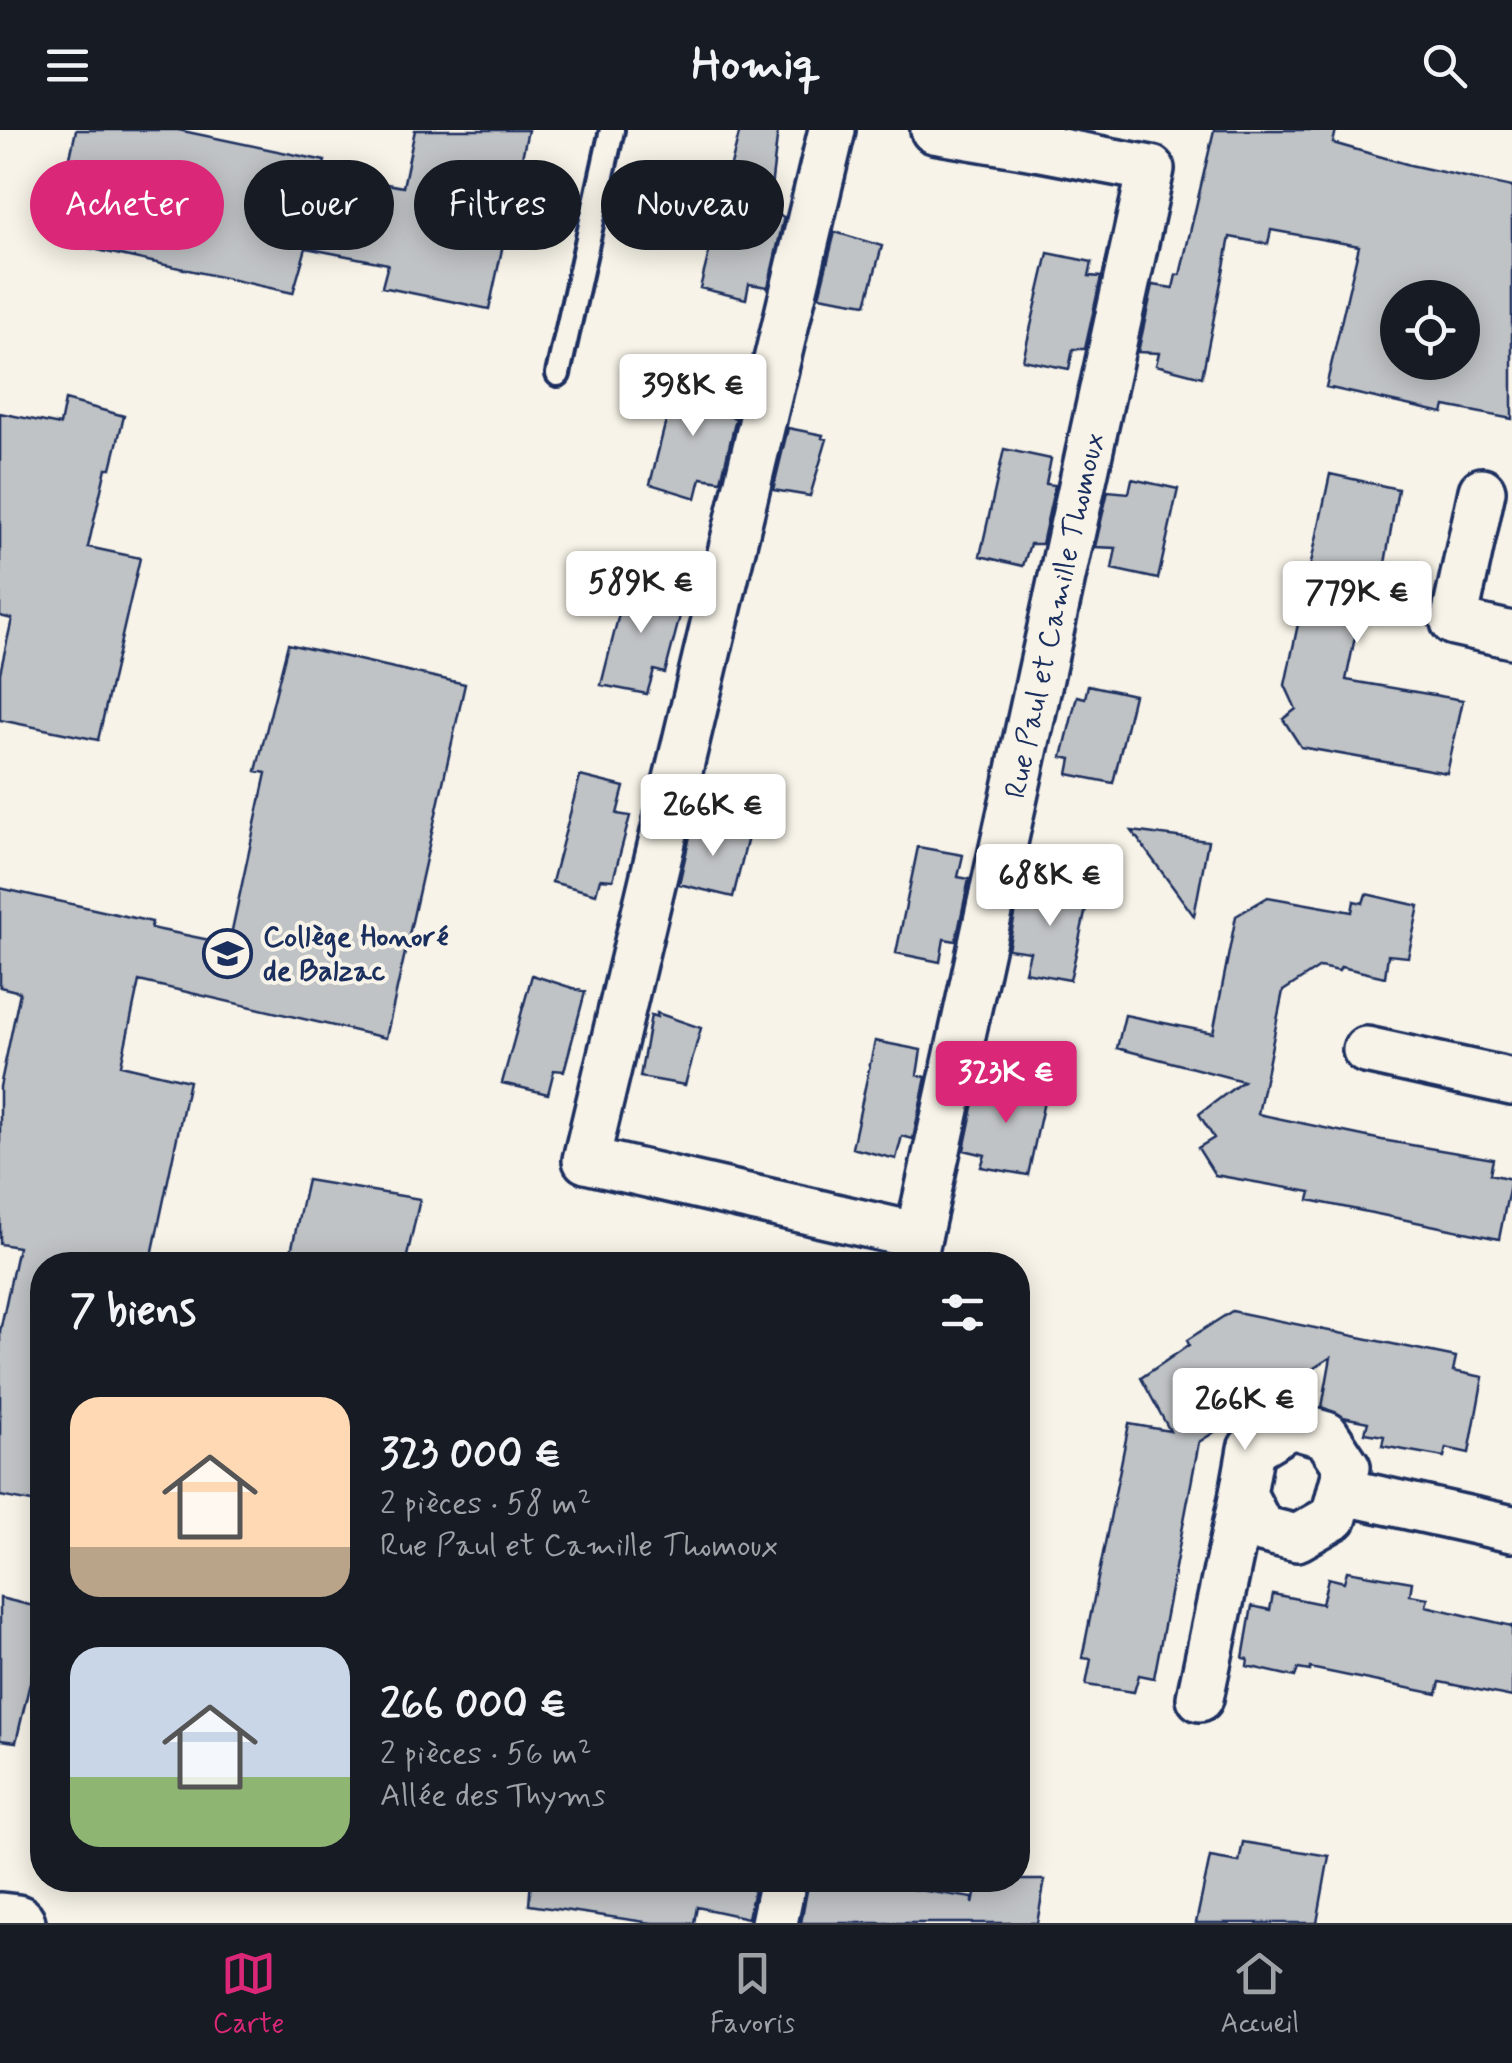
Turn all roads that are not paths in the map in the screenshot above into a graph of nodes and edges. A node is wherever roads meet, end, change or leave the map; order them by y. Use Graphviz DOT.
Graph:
graph roads {
  1 [pos="612,130"];
  2 [pos="832,130"];
  3 [pos="934,130"];
  4 [pos="1036,138"];
  5 [pos="558,374"];
  6 [pos="1482,491"];
  7 [pos="1512,634"];
  8 [pos="1366,1050"];
  9 [pos="1512,1082"];
  10 [pos="916,1251"];
  11 [pos="1340,1491"];
  12 [pos="1243,1494"];
  13 [pos="1512,1529"];
  14 [pos="1200,1698"];
  15 [pos="780,1892"];
  16 [pos="0,1920"];
  17 [pos="17,1923"];
  18 [pos="774,1923"];
  1 -- 5 [label="lane"];
  2 -- 10 [label="street, Rue Paul et Camille Thomoux"];
  3 -- 4 [label="street, Rue Paul et Camille Thomoux"];
  4 -- 10 [label="street, Rue Paul et Camille Thomoux"];
  6 -- 7 [label="street"];
  8 -- 9 [label="street"];
  11 -- 12 [label="street"];
  11 -- 12 [label="street"];
  11 -- 13 [label="street"];
  12 -- 14 [label="street"];
  15 -- 18 [label="street"];
  16 -- 17 [label="main road"];
}
